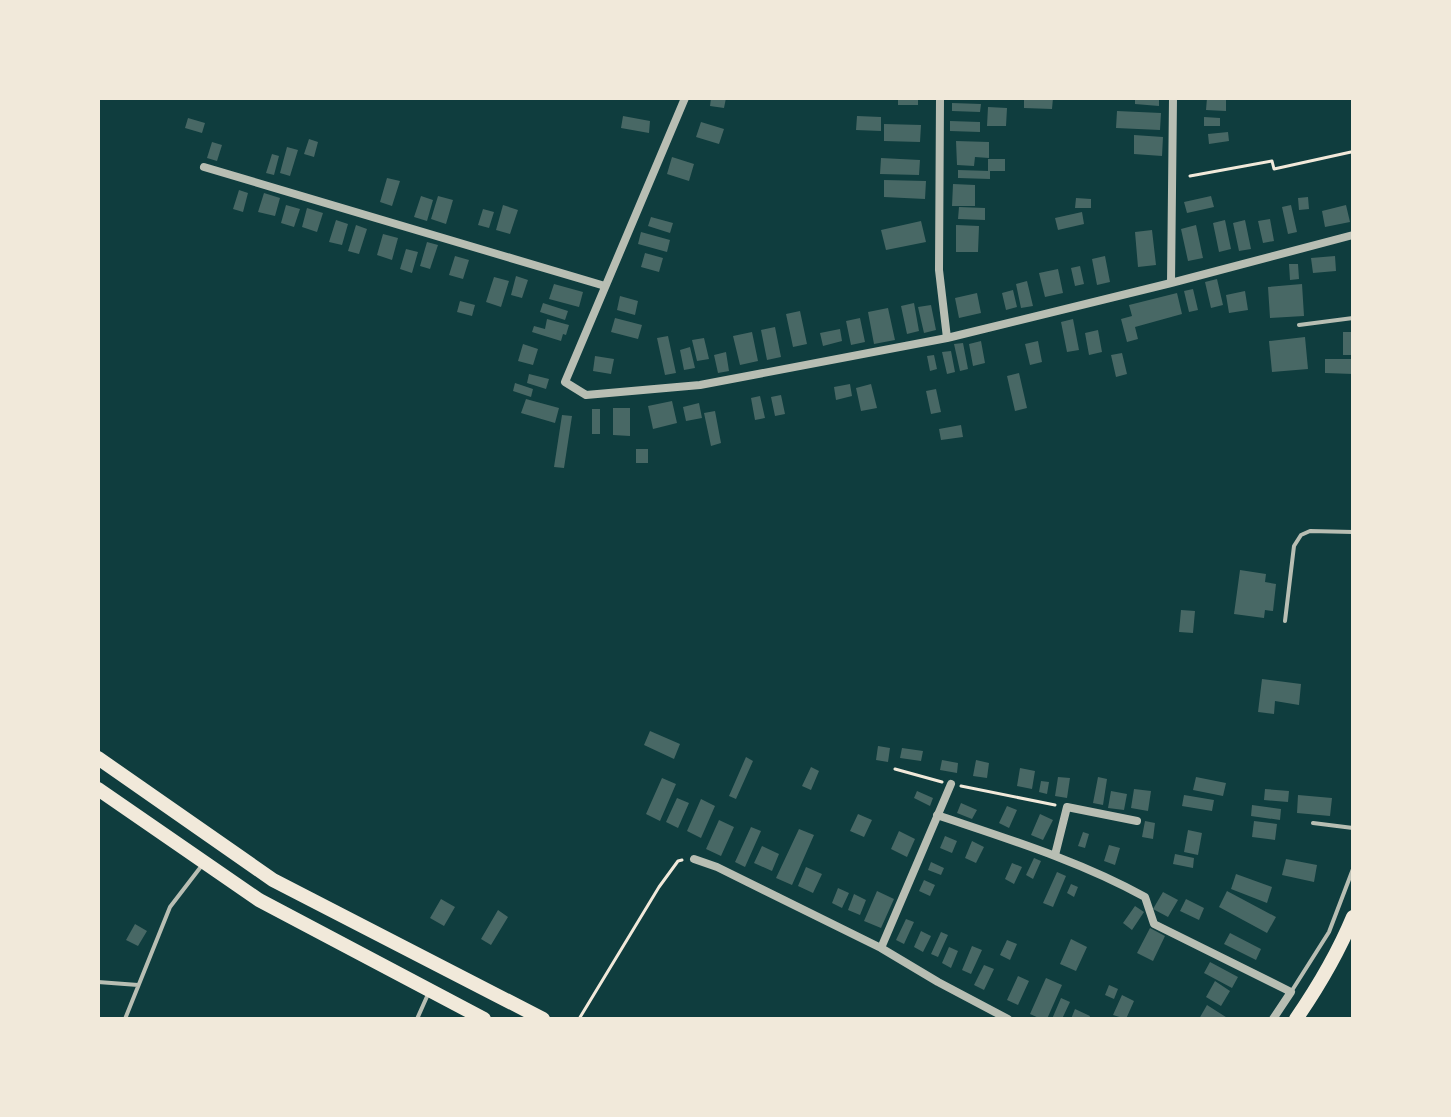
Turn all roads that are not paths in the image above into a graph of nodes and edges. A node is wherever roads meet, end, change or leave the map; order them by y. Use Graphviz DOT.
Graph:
graph roads {
  1 [pos="685,98"];
  2 [pos="940,98"];
  3 [pos="1173,98"];
  4 [pos="204,167"];
  5 [pos="1353,235"];
  6 [pos="1171,283"];
  7 [pos="605,286"];
  8 [pos="1353,318"];
  9 [pos="1299,325"];
  10 [pos="947,338"];
  11 [pos="1353,532"];
  12 [pos="1285,621"];
  13 [pos="98,758"];
  14 [pos="951,784"];
  15 [pos="99,793"];
  16 [pos="937,815"];
  17 [pos="1137,821"];
  18 [pos="1313,823"];
  19 [pos="1353,828"];
  20 [pos="1055,855"];
  21 [pos="694,859"];
  22 [pos="205,863"];
  23 [pos="1353,869"];
  24 [pos="1353,917"];
  25 [pos="881,948"];
  26 [pos="98,982"];
  27 [pos="138,985"];
  28 [pos="430,990"];
  29 [pos="1291,992"];
  30 [pos="124,1018"];
  31 [pos="417,1019"];
  32 [pos="484,1019"];
  33 [pos="543,1019"];
  34 [pos="1008,1019"];
  35 [pos="1273,1019"];
  36 [pos="1296,1019"];
  1 -- 7 [label="street"];
  2 -- 10 [label="street"];
  3 -- 6 [label="street"];
  4 -- 7 [label="street"];
  5 -- 6 [label="street"];
  6 -- 10 [label="street"];
  7 -- 10 [label="street"];
  8 -- 9 [label="lane"];
  11 -- 12 [label="lane"];
  13 -- 33 [label="main road"];
  14 -- 16 [label="street"];
  15 -- 22 [label="main road"];
  16 -- 20 [label="street"];
  16 -- 25 [label="street"];
  17 -- 20 [label="street"];
  18 -- 19 [label="lane"];
  20 -- 29 [label="street"];
  21 -- 25 [label="street"];
  22 -- 27 [label="lane"];
  22 -- 28 [label="main road"];
  23 -- 29 [label="lane"];
  24 -- 36 [label="main road"];
  25 -- 34 [label="street"];
  26 -- 27 [label="lane"];
  27 -- 30 [label="lane"];
  28 -- 31 [label="lane"];
  28 -- 32 [label="main road"];
  29 -- 35 [label="street"];
}
